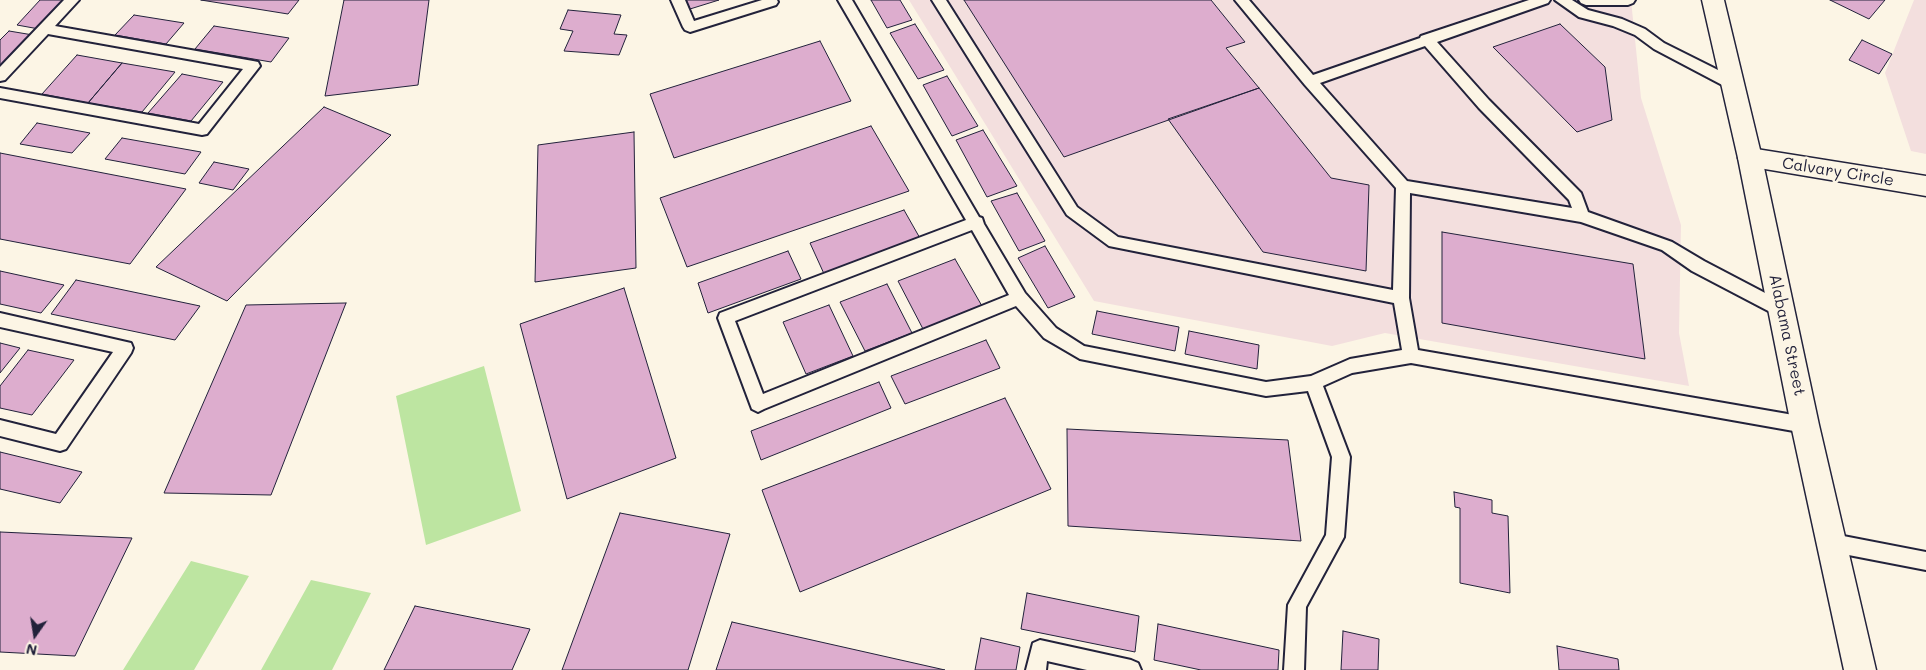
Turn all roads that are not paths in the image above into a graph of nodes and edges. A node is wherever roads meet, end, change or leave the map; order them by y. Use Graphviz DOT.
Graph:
graph roads {
  1 [pos="72,0"];
  2 [pos="678,0"];
  3 [pos="770,0"];
  4 [pos="845,0"];
  5 [pos="939,0"];
  6 [pos="1242,0"];
  7 [pos="1543,0"];
  8 [pos="1562,0"];
  9 [pos="1586,0"];
  10 [pos="1628,0"];
  11 [pos="1713,0"];
  12 [pos="45,29"];
  13 [pos="1426,39"];
  14 [pos="0,76"];
  15 [pos="1310,81"];
  16 [pos="1733,84"];
  17 [pos="0,93"];
  18 [pos="1750,158"];
  19 [pos="1404,186"];
  20 [pos="1926,186"];
  21 [pos="1582,216"];
  22 [pos="977,222"];
  23 [pos="1019,298"];
  24 [pos="1401,298"];
  25 [pos="1782,310"];
  26 [pos="0,320"];
  27 [pos="1411,356"];
  28 [pos="1313,383"];
  29 [pos="1805,425"];
  30 [pos="0,428"];
  31 [pos="1833,542"];
  32 [pos="1926,561"];
  33 [pos="1036,670"];
  34 [pos="1131,670"];
  35 [pos="1294,670"];
  36 [pos="1860,670"];
  1 -- 12 [label="lane"];
  2 -- 3 [label="lane"];
  4 -- 22 [label="lane"];
  5 -- 24 [label="lane"];
  6 -- 15 [label="lane"];
  7 -- 13 [label="lane"];
  8 -- 16 [label="lane"];
  9 -- 10 [label="lane"];
  11 -- 16 [label="main road, Alabama Street"];
  12 -- 14 [label="lane"];
  12 -- 17 [label="lane"];
  13 -- 15 [label="lane"];
  13 -- 21 [label="lane"];
  15 -- 19 [label="lane"];
  16 -- 18 [label="main road, Alabama Street"];
  18 -- 20 [label="main road, Calvary Circle"];
  18 -- 25 [label="main road, Alabama Street"];
  19 -- 21 [label="lane"];
  19 -- 24 [label="lane"];
  21 -- 25 [label="lane"];
  22 -- 23 [label="lane"];
  22 -- 23 [label="lane"];
  23 -- 28 [label="lane"];
  24 -- 27 [label="lane"];
  25 -- 29 [label="main road, Alabama Street"];
  26 -- 30 [label="lane"];
  27 -- 28 [label="lane"];
  27 -- 29 [label="lane"];
  28 -- 35 [label="lane"];
  29 -- 31 [label="main road, Alabama Street"];
  31 -- 32 [label="lane"];
  31 -- 36 [label="main road, Alabama Street"];
  33 -- 34 [label="lane"];
}
